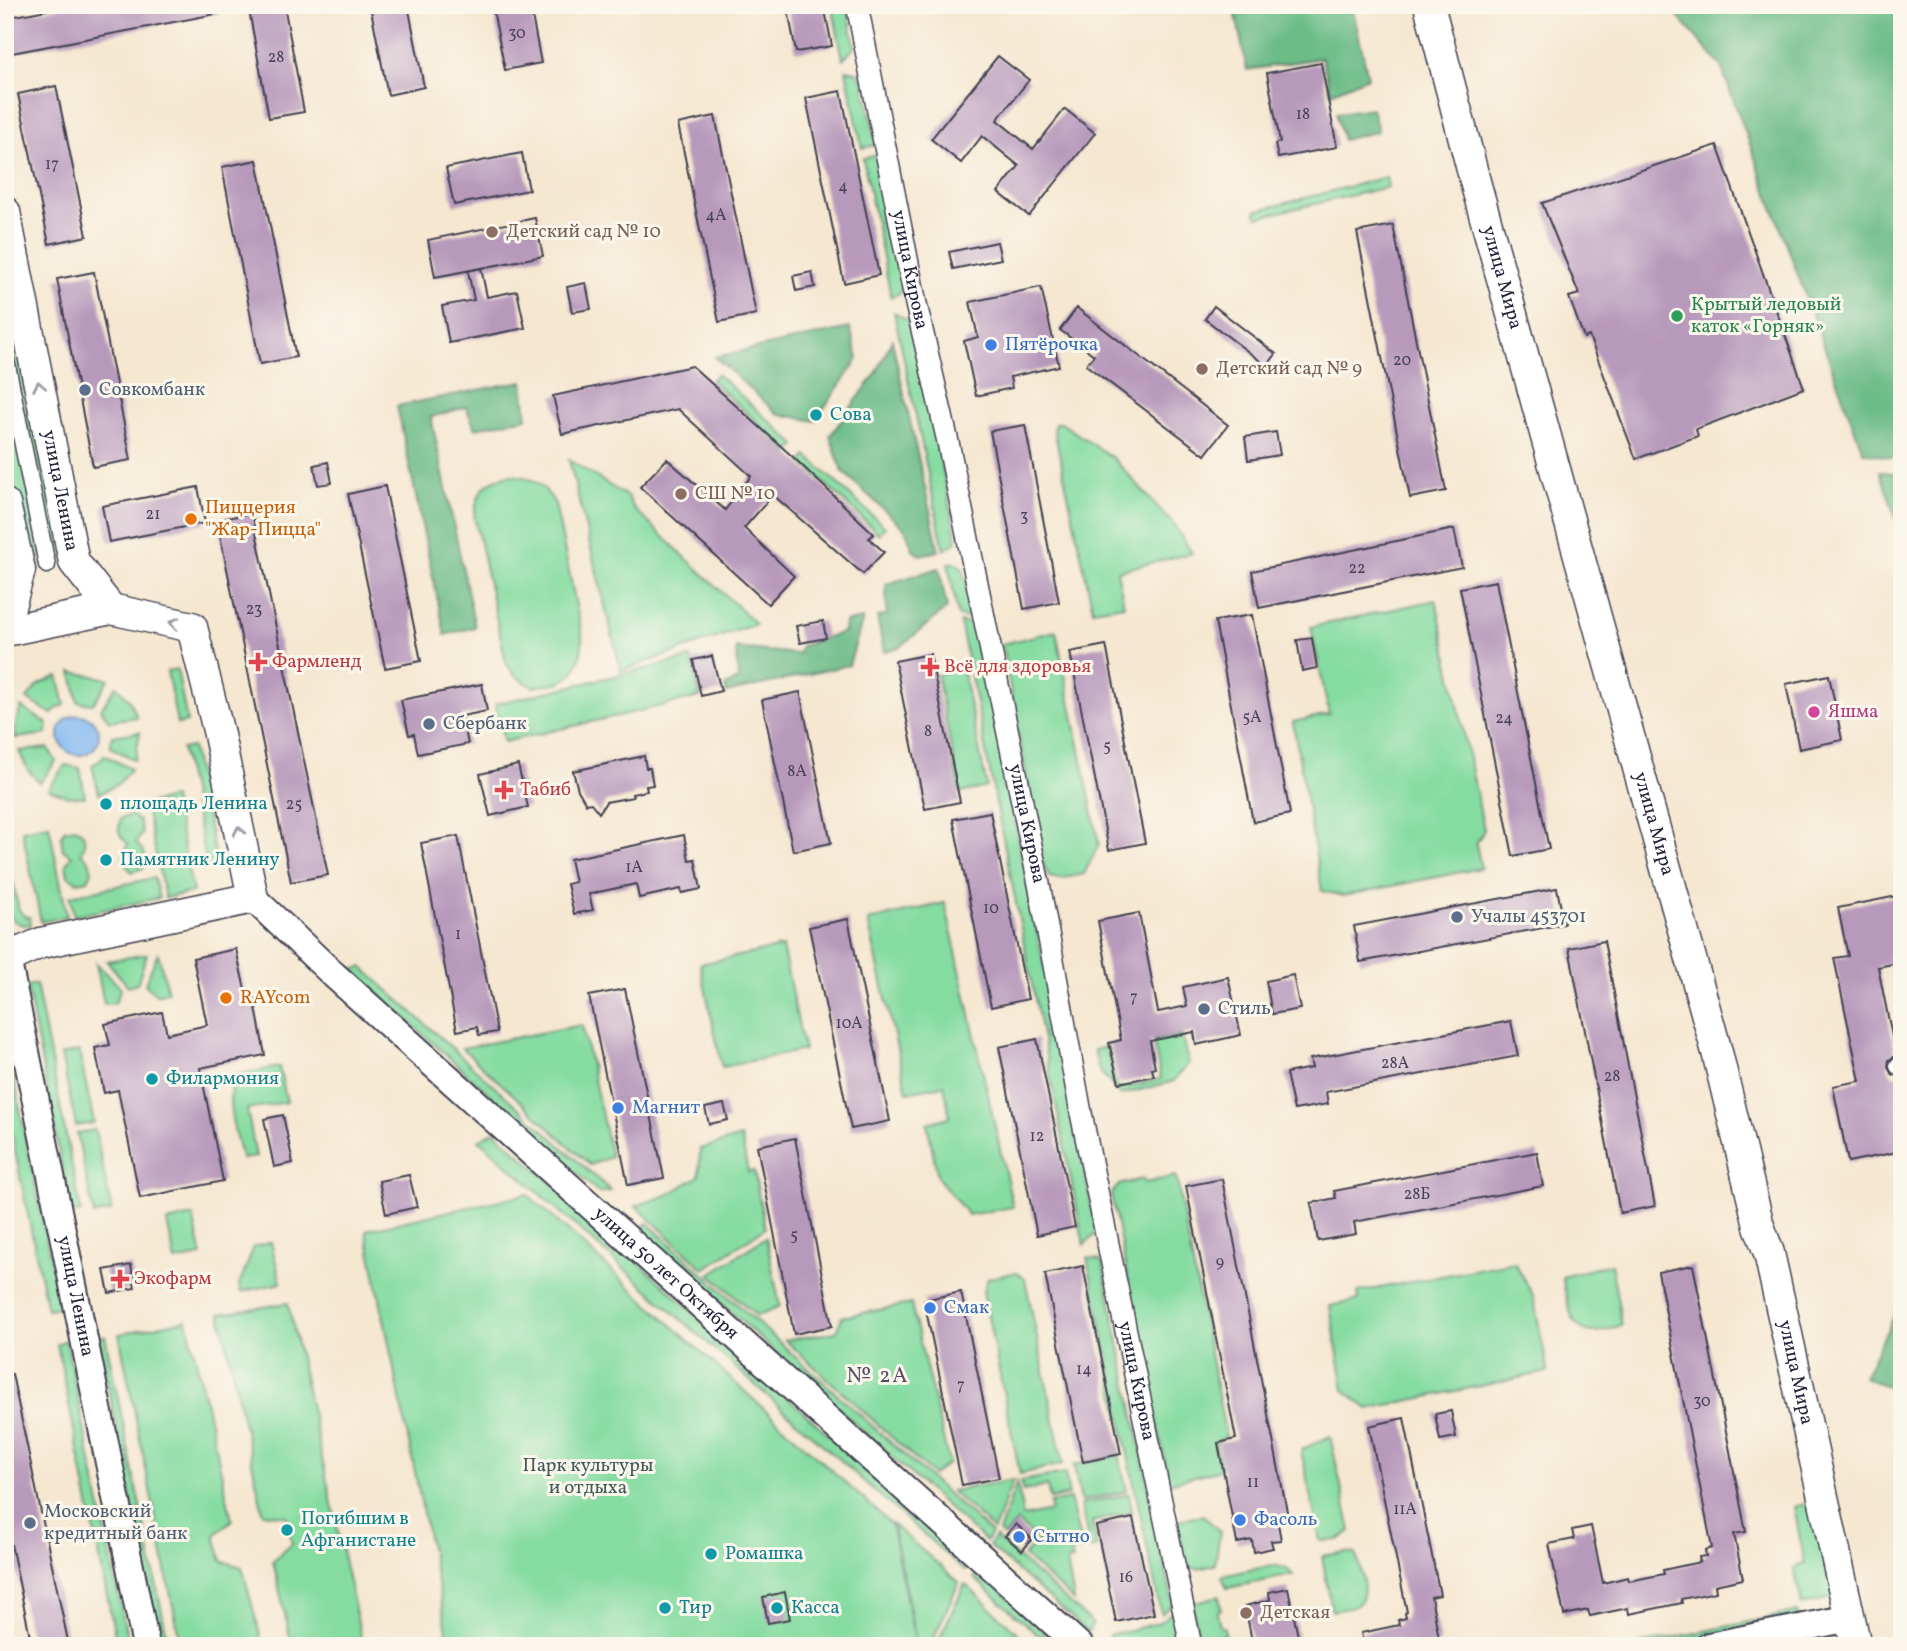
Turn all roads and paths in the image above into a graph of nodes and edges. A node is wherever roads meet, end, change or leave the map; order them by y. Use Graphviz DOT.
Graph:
graph roads {
  1 [pos="857,5"];
  2 [pos="1429,5"];
  3 [pos="5,212"];
  4 [pos="5,355"];
  5 [pos="5,504"];
  6 [pos="47,565"];
  7 [pos="111,609"];
  8 [pos="5,625"];
  9 [pos="5,631"];
  10 [pos="253,898"];
  11 [pos="6,955"];
  12 [pos="1853,1632"];
  13 [pos="146,1646"];
  14 [pos="1080,1646"];
  15 [pos="1191,1646"];
  16 [pos="1709,1646"];
  1 -- 15 [label="street, улица Кирова"];
  2 -- 12 [label="main road, улица Мира"];
  7 -- 3 [label="main road, улица Ленина, one-way"];
  4 -- 6 [label="street"];
  5 -- 8 [label="main road"];
  7 -- 9 [label="main road"];
  10 -- 7 [label="main road, one-way"];
  10 -- 11 [label="main road"];
  10 -- 14 [label="street, улица 50 лет Октября"];
  11 -- 13 [label="street, улица Ленина"];
  12 -- 16 [label="street"];
}
